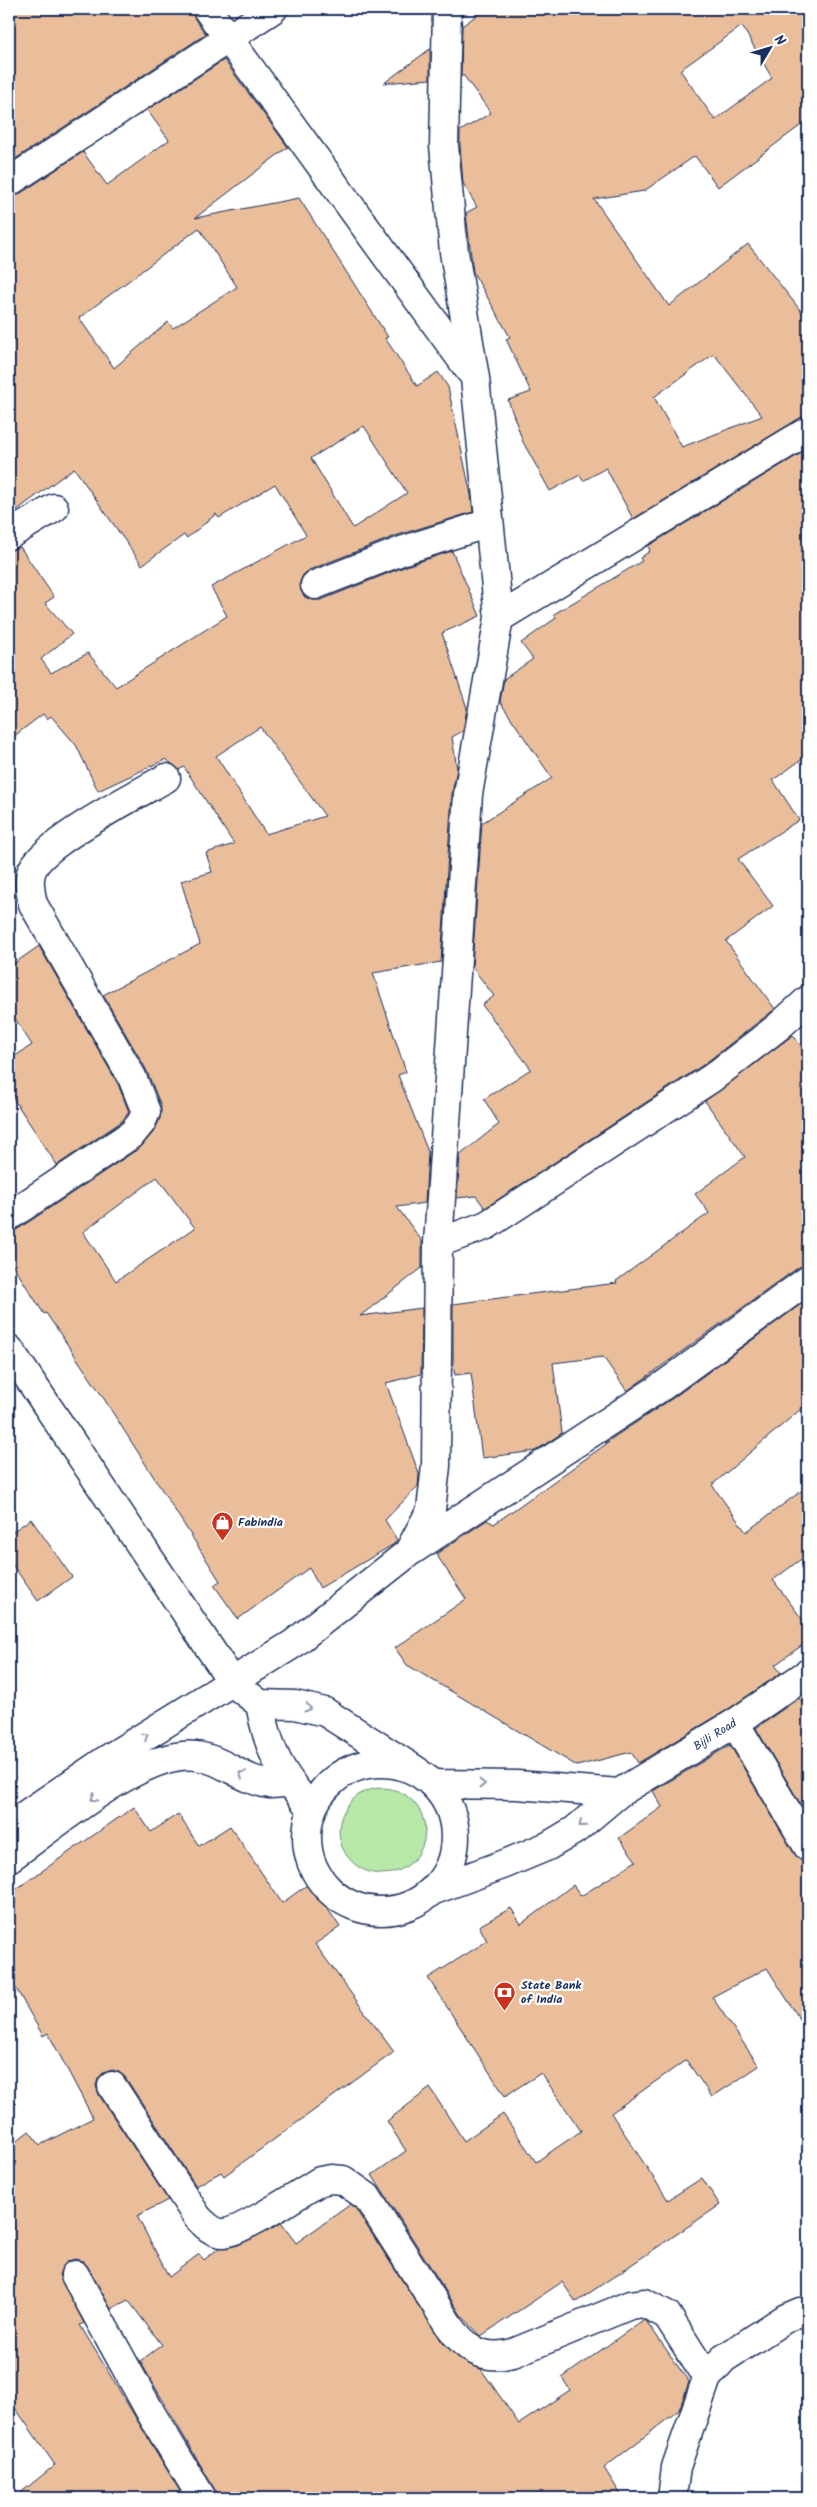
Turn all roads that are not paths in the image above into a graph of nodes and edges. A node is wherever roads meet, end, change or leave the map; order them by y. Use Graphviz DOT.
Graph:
graph roads {
  1 [pos="207,9"];
  2 [pos="274,9"];
  3 [pos="447,9"];
  4 [pos="228,39"];
  5 [pos="9,182"];
  6 [pos="475,378"];
  7 [pos="808,431"];
  8 [pos="54,508"];
  9 [pos="489,523"];
  10 [pos="9,535"];
  11 [pos="315,585"];
  12 [pos="499,618"];
  13 [pos="166,778"];
  14 [pos="808,1000"];
  15 [pos="9,1216"];
  16 [pos="438,1243"];
  17 [pos="808,1280"];
  18 [pos="9,1349"];
  19 [pos="408,1554"];
  20 [pos="808,1673"];
  21 [pos="233,1683"];
  22 [pos="260,1704"];
  23 [pos="735,1723"];
  24 [pos="426,1778"];
  25 [pos="289,1782"];
  26 [pos="619,1793"];
  27 [pos="312,1810"];
  28 [pos="9,1826"];
  29 [pos="808,1847"];
  30 [pos="9,1858"];
  31 [pos="434,1890"];
  32 [pos="112,2086"];
  33 [pos="75,2275"];
  34 [pos="808,2313"];
  35 [pos="707,2378"];
  36 [pos="202,2498"];
  37 [pos="672,2498"];
  1 -- 4 [label="street"];
  2 -- 4 [label="street"];
  3 -- 6 [label="street"];
  4 -- 5 [label="street"];
  4 -- 6 [label="street"];
  6 -- 9 [label="street"];
  7 -- 12 [label="street"];
  8 -- 10 [label="street"];
  9 -- 11 [label="street"];
  9 -- 12 [label="street"];
  12 -- 16 [label="street"];
  13 -- 15 [label="street"];
  14 -- 16 [label="street"];
  16 -- 19 [label="street"];
  17 -- 19 [label="street"];
  18 -- 21 [label="street"];
  19 -- 21 [label="street"];
  20 -- 23 [label="street, Bijli Road"];
  21 -- 22 [label="street"];
  28 -- 21 [label="street, one-way"];
  22 -- 24 [label="street, one-way"];
  22 -- 25 [label="street"];
  23 -- 26 [label="street, Bijli Road"];
  23 -- 29 [label="street"];
  24 -- 26 [label="street, one-way"];
  24 -- 27 [label="street"];
  24 -- 31 [label="street"];
  25 -- 27 [label="street"];
  25 -- 30 [label="street, one-way"];
  26 -- 31 [label="street, Bijli Road, one-way"];
  27 -- 31 [label="street"];
  32 -- 35 [label="street"];
  33 -- 36 [label="street"];
  34 -- 35 [label="street"];
  35 -- 37 [label="street"];
}
